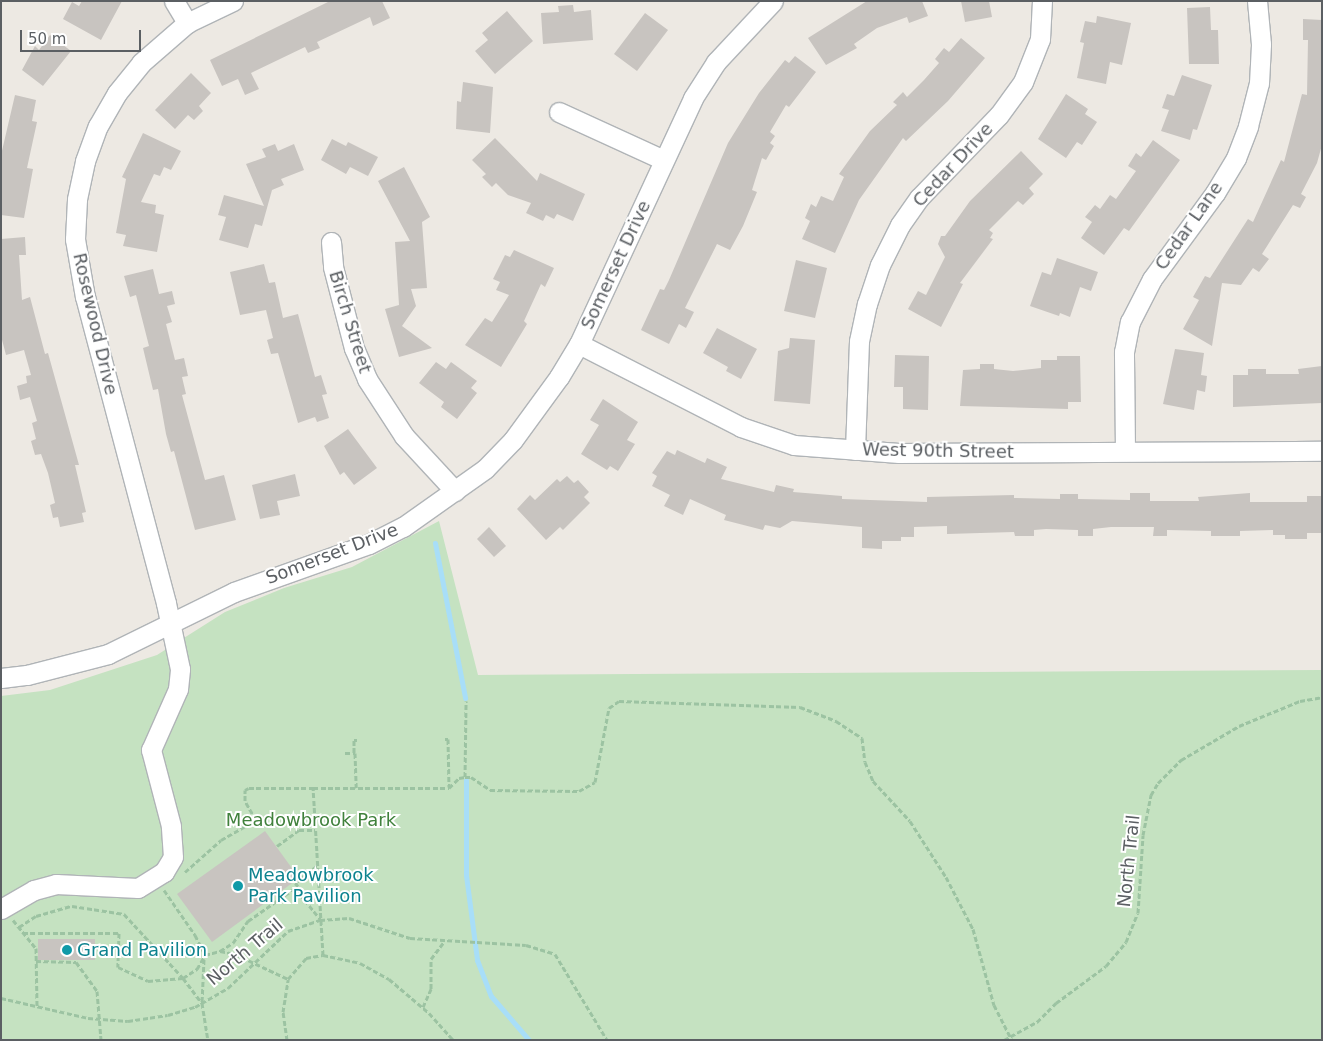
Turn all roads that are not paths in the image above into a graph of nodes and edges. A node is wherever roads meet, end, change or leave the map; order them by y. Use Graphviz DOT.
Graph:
graph roads {
  1 [pos="174,1"];
  2 [pos="233,1"];
  3 [pos="773,1"];
  4 [pos="1042,1"];
  5 [pos="1257,1"];
  6 [pos="187,23"];
  7 [pos="560,112"];
  8 [pos="664,160"];
  9 [pos="331,242"];
  10 [pos="579,344"];
  11 [pos="855,450"];
  12 [pos="1125,451"];
  13 [pos="1322,451"];
  14 [pos="455,491"];
  15 [pos="170,626"];
  16 [pos="1,678"];
  17 [pos="6,913"];
  1 -- 6 [label="street"];
  2 -- 6 [label="street, Rosewood Drive"];
  3 -- 8 [label="street, Somerset Drive"];
  4 -- 11 [label="street, Cedar Drive"];
  5 -- 12 [label="street, Cedar Lane"];
  6 -- 15 [label="street, Rosewood Drive"];
  7 -- 8 [label="street"];
  8 -- 10 [label="street, Somerset Drive"];
  9 -- 14 [label="street, Birch Street"];
  10 -- 11 [label="street, West 90th Street"];
  10 -- 14 [label="street, Somerset Drive"];
  11 -- 12 [label="street, West 90th Street"];
  12 -- 13 [label="street, West 90th Street"];
  14 -- 15 [label="street, Somerset Drive"];
  15 -- 16 [label="street, Somerset Drive"];
  15 -- 17 [label="street, Rosewood Drive"];
}
